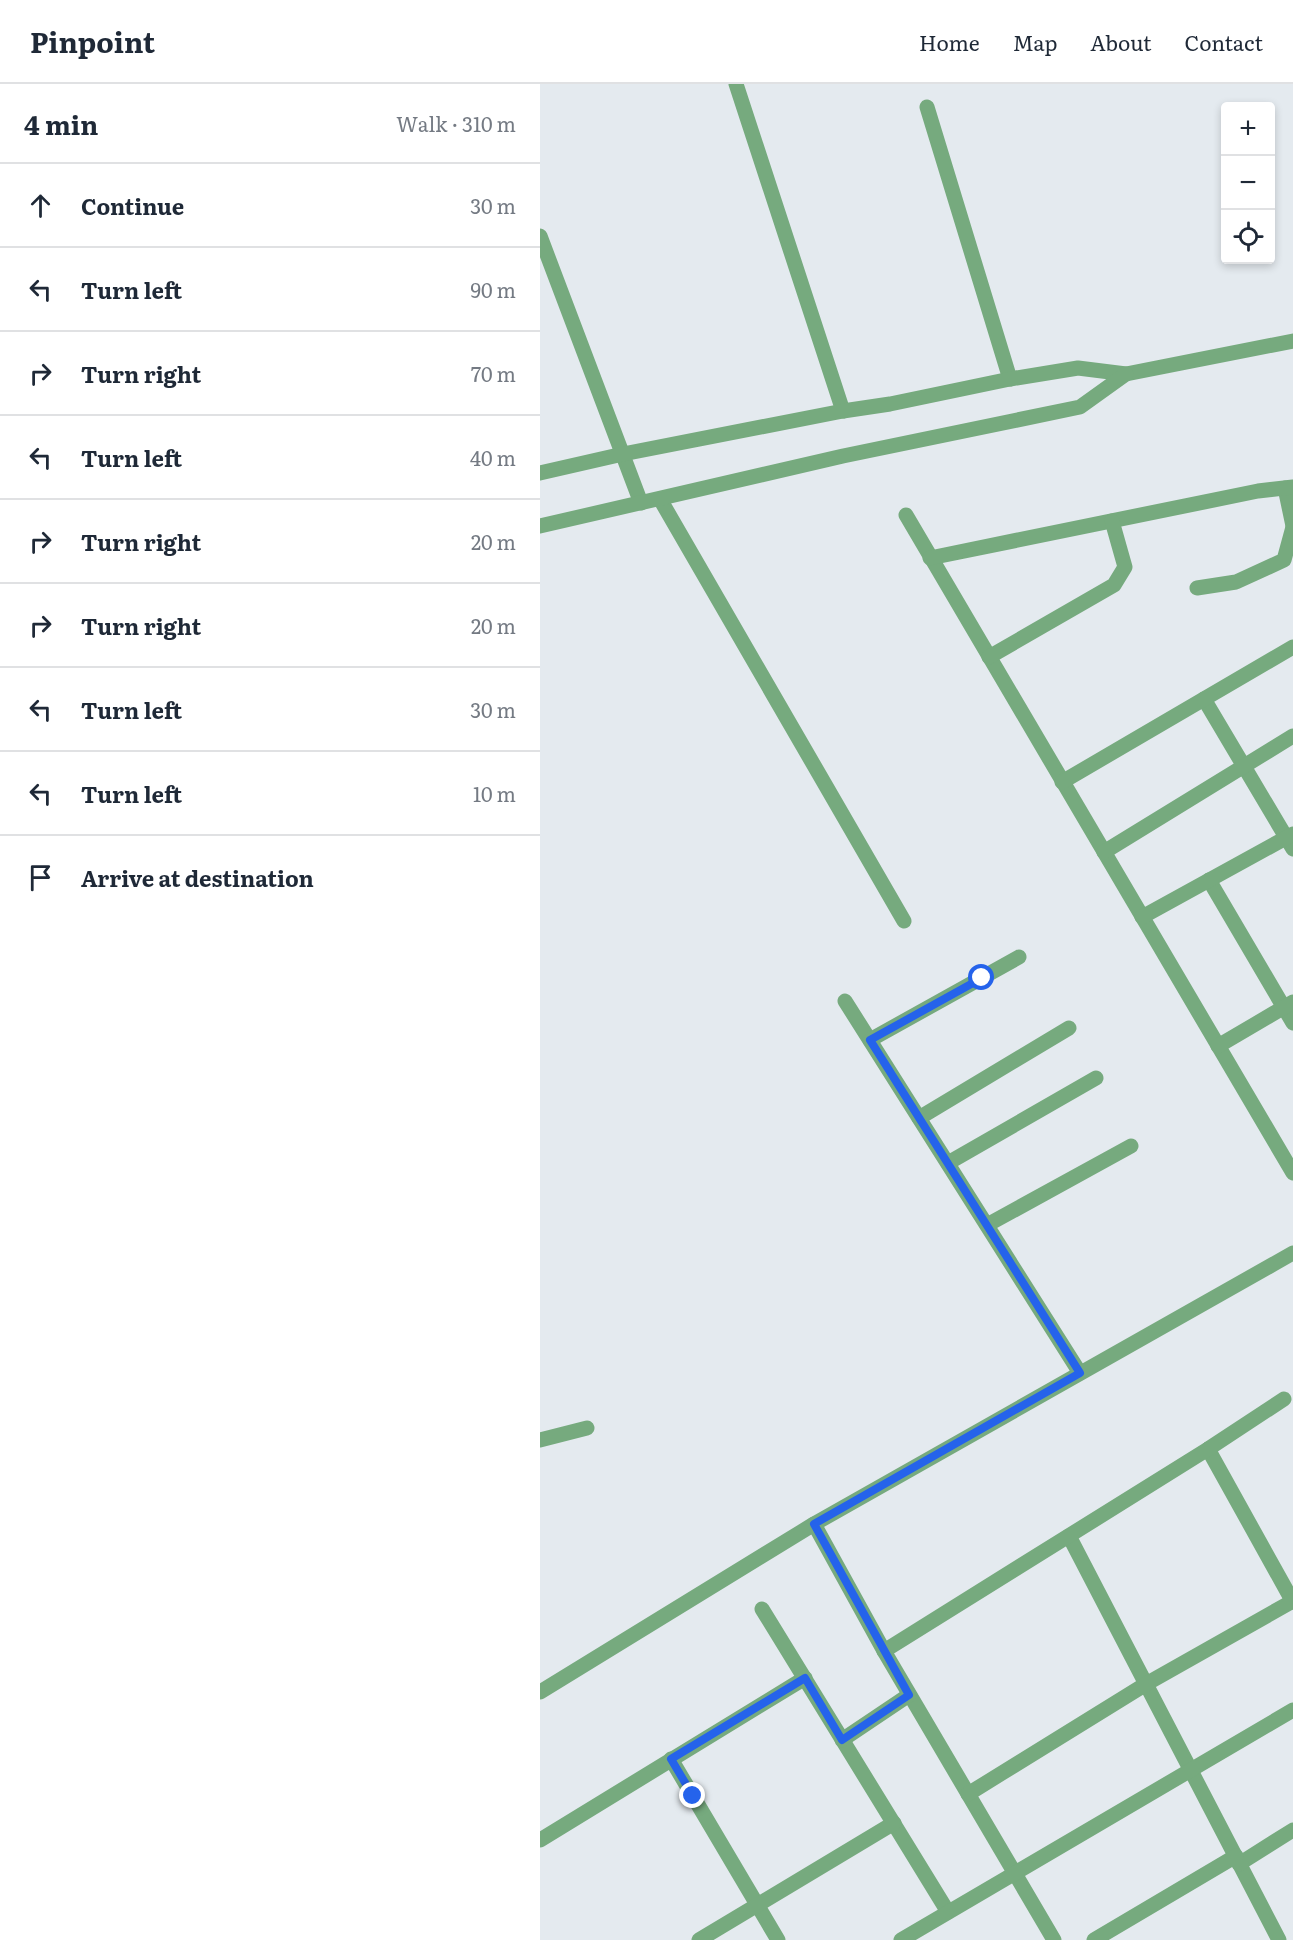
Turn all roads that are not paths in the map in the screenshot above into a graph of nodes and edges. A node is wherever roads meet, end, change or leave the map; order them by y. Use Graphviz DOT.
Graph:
graph roads {
  1 [pos="736,84"];
  2 [pos="927,107"];
  3 [pos="540,236"];
  4 [pos="1293,341"];
  5 [pos="1126,374"];
  6 [pos="1010,379"];
  7 [pos="843,411"];
  8 [pos="623,454"];
  9 [pos="540,472"];
  10 [pos="1289,488"];
  11 [pos="660,499"];
  12 [pos="641,503"];
  13 [pos="906,515"];
  14 [pos="1112,521"];
  15 [pos="540,526"];
  16 [pos="1293,527"];
  17 [pos="930,558"];
  18 [pos="1197,588"];
  19 [pos="1293,647"];
  20 [pos="989,657"];
  21 [pos="1204,699"];
  22 [pos="1293,736"];
  23 [pos="1244,766"];
  24 [pos="1062,782"];
  25 [pos="1291,840"];
  26 [pos="1104,852"];
  27 [pos="1209,880"];
  28 [pos="1142,917"];
  29 [pos="904,921"];
  30 [pos="1019,957"];
  31 [pos="845,1001"];
  32 [pos="1288,1005"];
  33 [pos="1293,1023"];
  34 [pos="1069,1028"];
  35 [pos="870,1040"];
  36 [pos="1218,1046"];
  37 [pos="1096,1078"];
  38 [pos="919,1118"];
  39 [pos="1131,1146"];
  40 [pos="948,1163"];
  41 [pos="1293,1173"];
  42 [pos="987,1225"];
  43 [pos="1293,1253"];
  44 [pos="1080,1373"];
  45 [pos="1284,1399"];
  46 [pos="587,1428"];
  47 [pos="540,1440"];
  48 [pos="1208,1449"];
  49 [pos="814,1524"];
  50 [pos="1069,1536"];
  51 [pos="1293,1602"];
  52 [pos="762,1609"];
  53 [pos="884,1651"];
  54 [pos="805,1678"];
  55 [pos="1146,1684"];
  56 [pos="540,1692"];
  57 [pos="909,1695"];
  58 [pos="1293,1710"];
  59 [pos="842,1740"];
  60 [pos="671,1759"];
  61 [pos="1191,1770"];
  62 [pos="968,1794"];
  63 [pos="894,1823"];
  64 [pos="1293,1830"];
  65 [pos="540,1840"];
  66 [pos="1238,1860"];
  67 [pos="1014,1873"];
  68 [pos="757,1905"];
  69 [pos="948,1912"];
  70 [pos="699,1940"];
  71 [pos="778,1940"];
  72 [pos="901,1940"];
  73 [pos="1054,1940"];
  74 [pos="1094,1940"];
  75 [pos="1279,1940"];
  1 -- 7 [label="street"];
  2 -- 6 [label="street"];
  3 -- 8 [label="street"];
  4 -- 5 [label="street"];
  5 -- 6 [label="street"];
  5 -- 11 [label="street"];
  6 -- 7 [label="street"];
  7 -- 8 [label="street"];
  8 -- 9 [label="street"];
  8 -- 12 [label="street"];
  10 -- 14 [label="street"];
  10 -- 16 [label="street"];
  11 -- 12 [label="street"];
  11 -- 29 [label="street"];
  12 -- 15 [label="street"];
  13 -- 17 [label="street"];
  14 -- 17 [label="street"];
  14 -- 20 [label="street"];
  16 -- 18 [label="street"];
  17 -- 20 [label="street"];
  19 -- 21 [label="street"];
  20 -- 24 [label="street"];
  21 -- 23 [label="street"];
  21 -- 24 [label="street"];
  22 -- 23 [label="street"];
  23 -- 25 [label="street"];
  23 -- 26 [label="street"];
  24 -- 26 [label="street"];
  25 -- 27 [label="street"];
  26 -- 28 [label="street"];
  27 -- 28 [label="street"];
  27 -- 32 [label="street"];
  28 -- 36 [label="street"];
  30 -- 35 [label="street"];
  31 -- 35 [label="street"];
  32 -- 33 [label="street"];
  32 -- 36 [label="street"];
  34 -- 38 [label="street"];
  35 -- 38 [label="street"];
  36 -- 41 [label="street"];
  37 -- 40 [label="street"];
  38 -- 40 [label="street"];
  39 -- 42 [label="street"];
  40 -- 42 [label="street"];
  42 -- 44 [label="street"];
  43 -- 44 [label="street"];
  44 -- 49 [label="street"];
  45 -- 48 [label="street"];
  46 -- 47 [label="street"];
  48 -- 50 [label="street"];
  48 -- 51 [label="street"];
  49 -- 53 [label="street"];
  49 -- 56 [label="street"];
  50 -- 53 [label="street"];
  50 -- 55 [label="street"];
  51 -- 55 [label="street"];
  52 -- 54 [label="street"];
  53 -- 57 [label="street"];
  54 -- 59 [label="street"];
  54 -- 60 [label="street"];
  55 -- 61 [label="street"];
  55 -- 62 [label="street"];
  57 -- 59 [label="street"];
  57 -- 62 [label="street"];
  58 -- 61 [label="street"];
  59 -- 63 [label="street"];
  60 -- 65 [label="street"];
  60 -- 68 [label="street"];
  61 -- 66 [label="street"];
  61 -- 67 [label="street"];
  62 -- 67 [label="street"];
  63 -- 68 [label="street"];
  63 -- 69 [label="street"];
  64 -- 66 [label="street"];
  66 -- 74 [label="street"];
  66 -- 75 [label="street"];
  67 -- 69 [label="street"];
  67 -- 73 [label="street"];
  68 -- 70 [label="street"];
  68 -- 71 [label="street"];
  69 -- 72 [label="street"];
}
